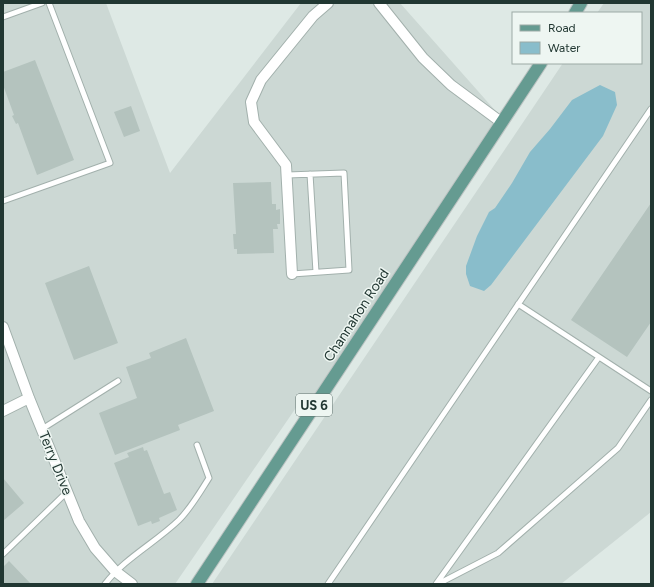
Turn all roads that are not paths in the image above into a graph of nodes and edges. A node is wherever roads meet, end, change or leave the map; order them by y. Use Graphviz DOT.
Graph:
graph roads {
  1 [pos="42,3"];
  2 [pos="49,3"];
  3 [pos="328,3"];
  4 [pos="379,3"];
  5 [pos="581,3"];
  6 [pos="575,12"];
  7 [pos="3,17"];
  8 [pos="540,64"];
  9 [pos="651,109"];
  10 [pos="501,122"];
  11 [pos="310,174"];
  12 [pos="287,175"];
  13 [pos="3,201"];
  14 [pos="316,272"];
  15 [pos="292,274"];
  16 [pos="518,304"];
  17 [pos="3,327"];
  18 [pos="599,357"];
  19 [pos="118,381"];
  20 [pos="651,392"];
  21 [pos="29,398"];
  22 [pos="651,400"];
  23 [pos="3,411"];
  24 [pos="42,429"];
  25 [pos="197,445"];
  26 [pos="67,492"];
  27 [pos="3,554"];
  28 [pos="115,571"];
  29 [pos="105,584"];
  30 [pos="132,584"];
  31 [pos="197,584"];
  32 [pos="328,584"];
  33 [pos="437,584"];
  1 -- 7 [label="lane"];
  2 -- 13 [label="lane"];
  3 -- 12 [label="street"];
  4 -- 10 [label="street"];
  5 -- 6 [label="main road"];
  8 -- 10 [label="main road, Channahon Road / US 6"];
  9 -- 16 [label="lane"];
  10 -- 31 [label="main road, Channahon Road / US 6"];
  11 -- 12 [label="lane"];
  11 -- 14 [label="lane"];
  11 -- 14 [label="lane"];
  12 -- 15 [label="street"];
  14 -- 15 [label="lane"];
  16 -- 18 [label="lane"];
  16 -- 32 [label="lane"];
  17 -- 21 [label="street, Terry Drive"];
  18 -- 20 [label="lane"];
  18 -- 33 [label="lane"];
  19 -- 24 [label="lane"];
  21 -- 23 [label="street"];
  21 -- 24 [label="street, Terry Drive"];
  22 -- 33 [label="lane"];
  24 -- 26 [label="street, Terry Drive"];
  25 -- 28 [label="lane"];
  26 -- 27 [label="lane"];
  26 -- 28 [label="street, Terry Drive"];
  28 -- 29 [label="lane"];
  28 -- 30 [label="street, Terry Drive"];
}
